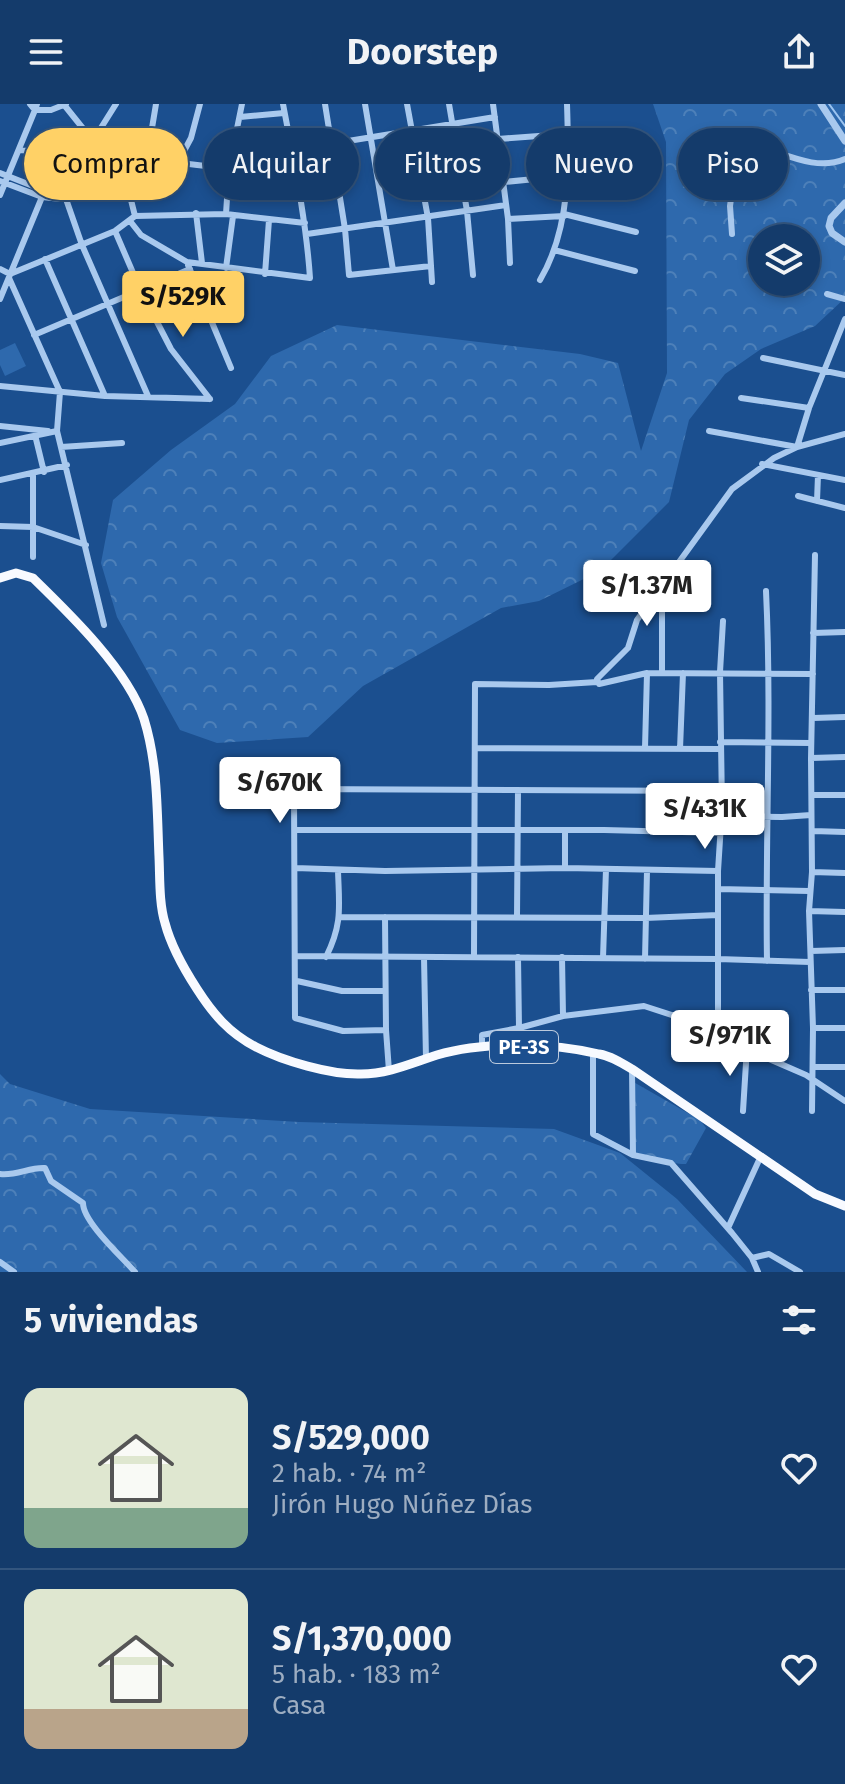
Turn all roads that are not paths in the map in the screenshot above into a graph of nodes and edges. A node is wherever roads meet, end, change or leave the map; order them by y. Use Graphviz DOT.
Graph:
graph roads {
  1 [pos="116,104"];
  2 [pos="156,104"];
  3 [pos="200,104"];
  4 [pos="242,104"];
  5 [pos="283,104"];
  6 [pos="325,104"];
  7 [pos="365,104"];
  8 [pos="407,104"];
  9 [pos="449,104"];
  10 [pos="493,104"];
  11 [pos="567,104"];
  12 [pos="821,104"];
  13 [pos="66,105"];
  14 [pos="34,106"];
  15 [pos="284,113"];
  16 [pos="240,117"];
  17 [pos="495,117"];
  18 [pos="453,125"];
  19 [pos="85,128"];
  20 [pos="101,128"];
  21 [pos="152,128"];
  22 [pos="238,128"];
  23 [pos="288,128"];
  24 [pos="329,128"];
  25 [pos="411,128"];
  26 [pos="432,128"];
  27 [pos="496,128"];
  28 [pos="566,128"];
  29 [pos="375,136"];
  30 [pos="371,137"];
  31 [pos="359,139"];
  32 [pos="845,141"];
  33 [pos="188,142"];
  34 [pos="19,150"];
  35 [pos="24,151"];
  36 [pos="845,159"];
  37 [pos="3,178"];
  38 [pos="24,185"];
  39 [pos="24,188"];
  40 [pos="0,195"];
  41 [pos="41,200"];
  42 [pos="66,200"];
  43 [pos="128,200"];
  44 [pos="230,200"];
  45 [pos="301,200"];
  46 [pos="341,200"];
  47 [pos="425,200"];
  48 [pos="506,200"];
  49 [pos="565,200"];
  50 [pos="845,203"];
  51 [pos="506,205"];
  52 [pos="467,211"];
  53 [pos="196,213"];
  54 [pos="230,215"];
  55 [pos="564,215"];
  56 [pos="428,218"];
  57 [pos="132,219"];
  58 [pos="508,219"];
  59 [pos="269,220"];
  60 [pos="386,221"];
  61 [pos="305,223"];
  62 [pos="345,229"];
  63 [pos="115,231"];
  64 [pos="636,232"];
  65 [pos="307,234"];
  66 [pos="732,234"];
  67 [pos="845,242"];
  68 [pos="82,245"];
  69 [pos="554,250"];
  70 [pos="45,259"];
  71 [pos="202,263"];
  72 [pos="510,263"];
  73 [pos="188,265"];
  74 [pos="431,266"];
  75 [pos="226,268"];
  76 [pos="0,269"];
  77 [pos="393,270"];
  78 [pos="635,271"];
  79 [pos="265,274"];
  80 [pos="473,275"];
  81 [pos="10,276"];
  82 [pos="540,280"];
  83 [pos="432,282"];
  84 [pos="140,289"];
  85 [pos="827,294"];
  86 [pos="0,299"];
  87 [pos="845,299"];
  88 [pos="107,304"];
  89 [pos="845,319"];
  90 [pos="71,320"];
  91 [pos="34,335"];
  92 [pos="763,358"];
  93 [pos="231,368"];
  94 [pos="825,371"];
  95 [pos="845,375"];
  96 [pos="0,386"];
  97 [pos="60,392"];
  98 [pos="105,396"];
  99 [pos="148,396"];
  100 [pos="741,398"];
  101 [pos="809,408"];
  102 [pos="0,426"];
  103 [pos="57,431"];
  104 [pos="709,431"];
  105 [pos="845,434"];
  106 [pos="35,435"];
  107 [pos="0,443"];
  108 [pos="122,443"];
  109 [pos="61,447"];
  110 [pos="797,447"];
  111 [pos="762,464"];
  112 [pos="67,465"];
  113 [pos="44,472"];
  114 [pos="33,475"];
  115 [pos="818,475"];
  116 [pos="0,480"];
  117 [pos="845,480"];
  118 [pos="798,496"];
  119 [pos="817,501"];
  120 [pos="845,508"];
  121 [pos="0,526"];
  122 [pos="33,527"];
  123 [pos="86,545"];
  124 [pos="815,555"];
  125 [pos="33,557"];
  126 [pos="0,578"];
  127 [pos="662,583"];
  128 [pos="766,591"];
  129 [pos="723,621"];
  130 [pos="104,625"];
  131 [pos="845,632"];
  132 [pos="813,633"];
  133 [pos="720,672"];
  134 [pos="647,673"];
  135 [pos="662,673"];
  136 [pos="683,673"];
  137 [pos="770,674"];
  138 [pos="813,674"];
  139 [pos="597,682"];
  140 [pos="845,717"];
  141 [pos="813,718"];
  142 [pos="811,743"];
  143 [pos="769,744"];
  144 [pos="720,745"];
  145 [pos="475,748"];
  146 [pos="645,748"];
  147 [pos="680,749"];
  148 [pos="845,757"];
  149 [pos="811,758"];
  150 [pos="518,790"];
  151 [pos="474,791"];
  152 [pos="721,791"];
  153 [pos="812,795"];
  154 [pos="845,795"];
  155 [pos="811,815"];
  156 [pos="722,816"];
  157 [pos="766,817"];
  158 [pos="295,830"];
  159 [pos="475,830"];
  160 [pos="565,830"];
  161 [pos="519,831"];
  162 [pos="813,831"];
  163 [pos="845,832"];
  164 [pos="721,833"];
  165 [pos="295,868"];
  166 [pos="565,868"];
  167 [pos="476,869"];
  168 [pos="519,869"];
  169 [pos="606,869"];
  170 [pos="338,870"];
  171 [pos="647,871"];
  172 [pos="718,871"];
  173 [pos="812,872"];
  174 [pos="845,873"];
  175 [pos="718,889"];
  176 [pos="766,889"];
  177 [pos="809,891"];
  178 [pos="809,911"];
  179 [pos="845,912"];
  180 [pos="718,915"];
  181 [pos="340,917"];
  182 [pos="385,917"];
  183 [pos="475,917"];
  184 [pos="517,917"];
  185 [pos="604,917"];
  186 [pos="645,918"];
  187 [pos="845,950"];
  188 [pos="811,951"];
  189 [pos="297,956"];
  190 [pos="326,957"];
  191 [pos="424,957"];
  192 [pos="474,957"];
  193 [pos="518,957"];
  194 [pos="562,957"];
  195 [pos="385,958"];
  196 [pos="603,958"];
  197 [pos="645,959"];
  198 [pos="718,959"];
  199 [pos="767,961"];
  200 [pos="810,962"];
  201 [pos="297,981"];
  202 [pos="811,990"];
  203 [pos="845,990"];
  204 [pos="385,991"];
  205 [pos="563,1016"];
  206 [pos="519,1028"];
  207 [pos="813,1028"];
  208 [pos="845,1028"];
  209 [pos="386,1030"];
  210 [pos="718,1030"];
  211 [pos="747,1047"];
  212 [pos="482,1048"];
  213 [pos="593,1053"];
  214 [pos="426,1059"];
  215 [pos="813,1067"];
  216 [pos="845,1067"];
  217 [pos="632,1069"];
  218 [pos="389,1071"];
  219 [pos="813,1081"];
  220 [pos="845,1101"];
  221 [pos="743,1111"];
  222 [pos="812,1111"];
  223 [pos="633,1155"];
  224 [pos="760,1158"];
  225 [pos="0,1174"];
  226 [pos="845,1206"];
  227 [pos="728,1228"];
  228 [pos="752,1258"];
  229 [pos="0,1262"];
  230 [pos="14,1272"];
  231 [pos="135,1272"];
  232 [pos="758,1272"];
  233 [pos="800,1272"];
  1 -- 20 [label="street"];
  2 -- 21 [label="street"];
  3 -- 33 [label="street"];
  4 -- 16 [label="street"];
  5 -- 15 [label="street"];
  6 -- 24 [label="street"];
  7 -- 30 [label="street"];
  8 -- 25 [label="street"];
  9 -- 18 [label="street"];
  10 -- 17 [label="street"];
  11 -- 28 [label="street"];
  12 -- 32 [label="street"];
  13 -- 14 [label="street"];
  13 -- 19 [label="street"];
  14 -- 34 [label="street"];
  15 -- 16 [label="street"];
  15 -- 23 [label="street"];
  16 -- 22 [label="street"];
  17 -- 18 [label="street"];
  17 -- 27 [label="street"];
  18 -- 26 [label="street"];
  18 -- 52 [label="street"];
  29 -- 30 [label="street"];
  30 -- 31 [label="street"];
  30 -- 60 [label="street"];
  34 -- 35 [label="street"];
  34 -- 37 [label="street"];
  36 -- 66 [label="street"];
  37 -- 38 [label="street"];
  37 -- 39 [label="street"];
  37 -- 40 [label="street"];
  41 -- 81 [label="street"];
  42 -- 68 [label="street"];
  43 -- 57 [label="street"];
  44 -- 54 [label="street"];
  45 -- 61 [label="street"];
  46 -- 62 [label="street"];
  47 -- 56 [label="street"];
  48 -- 51 [label="street"];
  49 -- 55 [label="street"];
  50 -- 67 [label="street"];
  51 -- 52 [label="street"];
  51 -- 58 [label="street"];
  52 -- 56 [label="street"];
  52 -- 80 [label="street"];
  53 -- 54 [label="street"];
  53 -- 57 [label="street"];
  53 -- 71 [label="street"];
  54 -- 59 [label="street"];
  54 -- 75 [label="street"];
  55 -- 58 [label="street"];
  55 -- 64 [label="street"];
  55 -- 69 [label="street"];
  56 -- 60 [label="street"];
  56 -- 74 [label="street"];
  57 -- 63 [label="street"];
  57 -- 73 [label="street"];
  58 -- 72 [label="street"];
  59 -- 61 [label="street"];
  59 -- 79 [label="street"];
  60 -- 62 [label="street"];
  60 -- 77 [label="street"];
  61 -- 65 [label="street"];
  62 -- 65 [label="street"];
  62 -- 77 [label="street"];
  63 -- 68 [label="street"];
  63 -- 84 [label="street"];
  65 -- 79 [label="street"];
  68 -- 70 [label="street"];
  68 -- 88 [label="street"];
  69 -- 78 [label="street"];
  69 -- 82 [label="street"];
  70 -- 81 [label="street"];
  70 -- 90 [label="street"];
  71 -- 73 [label="street"];
  71 -- 75 [label="street"];
  73 -- 84 [label="street"];
  73 -- 93 [label="street"];
  74 -- 77 [label="street"];
  74 -- 83 [label="street"];
  75 -- 79 [label="street"];
  76 -- 81 [label="street"];
  81 -- 86 [label="street"];
  81 -- 91 [label="street"];
  84 -- 88 [label="street"];
  84 -- 99 [label="street"];
  85 -- 87 [label="street"];
  88 -- 90 [label="street"];
  88 -- 99 [label="street"];
  89 -- 94 [label="street"];
  90 -- 91 [label="street"];
  90 -- 98 [label="street"];
  91 -- 97 [label="street"];
  92 -- 94 [label="street"];
  94 -- 95 [label="street"];
  94 -- 101 [label="street"];
  96 -- 97 [label="street"];
  97 -- 98 [label="street"];
  97 -- 103 [label="street"];
  98 -- 99 [label="street"];
  100 -- 101 [label="street"];
  101 -- 110 [label="street"];
  102 -- 103 [label="street"];
  103 -- 106 [label="street"];
  103 -- 109 [label="street"];
  104 -- 110 [label="street"];
  105 -- 110 [label="street"];
  106 -- 107 [label="street"];
  106 -- 113 [label="street"];
  108 -- 109 [label="street"];
  109 -- 112 [label="street"];
  110 -- 111 [label="street"];
  111 -- 115 [label="street"];
  111 -- 127 [label="street"];
  112 -- 113 [label="street"];
  112 -- 123 [label="street"];
  113 -- 114 [label="street"];
  114 -- 116 [label="street"];
  114 -- 122 [label="street"];
  115 -- 117 [label="street"];
  115 -- 119 [label="street"];
  118 -- 119 [label="street"];
  119 -- 120 [label="street"];
  121 -- 122 [label="street"];
  122 -- 123 [label="street"];
  122 -- 125 [label="street"];
  123 -- 130 [label="street"];
  124 -- 132 [label="street"];
  126 -- 218 [label="highway, PE-3S"];
  127 -- 135 [label="street"];
  127 -- 139 [label="street"];
  128 -- 137 [label="street"];
  129 -- 133 [label="street"];
  131 -- 132 [label="street"];
  132 -- 138 [label="street"];
  133 -- 136 [label="street"];
  133 -- 137 [label="street"];
  133 -- 144 [label="street"];
  134 -- 135 [label="street"];
  134 -- 139 [label="street"];
  134 -- 146 [label="street"];
  135 -- 136 [label="street"];
  136 -- 147 [label="street"];
  137 -- 138 [label="street"];
  137 -- 143 [label="street"];
  138 -- 141 [label="street"];
  139 -- 145 [label="street"];
  140 -- 141 [label="street"];
  141 -- 142 [label="street"];
  142 -- 143 [label="street"];
  142 -- 149 [label="street"];
  143 -- 144 [label="street"];
  143 -- 157 [label="street"];
  144 -- 147 [label="street"];
  144 -- 152 [label="street"];
  145 -- 146 [label="street"];
  145 -- 151 [label="street"];
  146 -- 147 [label="street"];
  148 -- 149 [label="street"];
  149 -- 153 [label="street"];
  150 -- 151 [label="street"];
  150 -- 152 [label="street"];
  150 -- 161 [label="street"];
  151 -- 158 [label="street"];
  151 -- 159 [label="street"];
  152 -- 156 [label="street"];
  153 -- 154 [label="street"];
  153 -- 155 [label="street"];
  155 -- 157 [label="street"];
  155 -- 162 [label="street"];
  156 -- 157 [label="street"];
  156 -- 164 [label="street"];
  157 -- 176 [label="street"];
  158 -- 159 [label="street"];
  158 -- 165 [label="street"];
  159 -- 161 [label="street"];
  159 -- 167 [label="street"];
  160 -- 161 [label="street"];
  160 -- 164 [label="street"];
  160 -- 166 [label="street"];
  161 -- 168 [label="street"];
  162 -- 163 [label="street"];
  162 -- 173 [label="street"];
  164 -- 172 [label="street"];
  165 -- 170 [label="street"];
  165 -- 189 [label="street"];
  166 -- 168 [label="street"];
  166 -- 169 [label="street"];
  167 -- 168 [label="street"];
  167 -- 170 [label="street"];
  167 -- 183 [label="street"];
  168 -- 184 [label="street"];
  169 -- 171 [label="street"];
  169 -- 185 [label="street"];
  170 -- 181 [label="street"];
  171 -- 172 [label="street"];
  171 -- 186 [label="street"];
  172 -- 175 [label="street"];
  173 -- 174 [label="street"];
  173 -- 177 [label="street"];
  175 -- 176 [label="street"];
  175 -- 180 [label="street"];
  176 -- 177 [label="street"];
  176 -- 199 [label="street"];
  177 -- 178 [label="street"];
  178 -- 179 [label="street"];
  178 -- 188 [label="street"];
  180 -- 186 [label="street"];
  180 -- 198 [label="street"];
  181 -- 182 [label="street"];
  181 -- 190 [label="street"];
  182 -- 183 [label="street"];
  182 -- 195 [label="street"];
  183 -- 184 [label="street"];
  183 -- 192 [label="street"];
  184 -- 185 [label="street"];
  185 -- 186 [label="street"];
  185 -- 196 [label="street"];
  186 -- 197 [label="street"];
  187 -- 188 [label="street"];
  188 -- 200 [label="street"];
  189 -- 190 [label="street"];
  189 -- 201 [label="street"];
  190 -- 195 [label="street"];
  191 -- 192 [label="street"];
  191 -- 195 [label="street"];
  191 -- 214 [label="street"];
  192 -- 193 [label="street"];
  193 -- 194 [label="street"];
  193 -- 206 [label="street"];
  194 -- 196 [label="street"];
  194 -- 205 [label="street"];
  195 -- 204 [label="street"];
  196 -- 197 [label="street"];
  197 -- 198 [label="street"];
  198 -- 199 [label="street"];
  198 -- 210 [label="street"];
  199 -- 200 [label="street"];
  200 -- 202 [label="street"];
  201 -- 204 [label="street"];
  201 -- 209 [label="street"];
  202 -- 203 [label="street"];
  202 -- 207 [label="street"];
  204 -- 209 [label="street"];
  205 -- 206 [label="street"];
  205 -- 210 [label="street"];
  206 -- 212 [label="street"];
  207 -- 208 [label="street"];
  207 -- 215 [label="street"];
  209 -- 218 [label="street"];
  210 -- 211 [label="street"];
  211 -- 219 [label="street"];
  211 -- 221 [label="street"];
  212 -- 213 [label="highway, PE-3S"];
  212 -- 214 [label="highway, PE-3S"];
  213 -- 217 [label="highway, PE-3S"];
  213 -- 223 [label="street"];
  214 -- 218 [label="highway, PE-3S"];
  215 -- 216 [label="street"];
  215 -- 219 [label="street"];
  217 -- 223 [label="street"];
  217 -- 224 [label="highway, PE-3S"];
  219 -- 220 [label="street"];
  219 -- 222 [label="street"];
  223 -- 227 [label="street"];
  224 -- 226 [label="highway, PE-3S"];
  224 -- 227 [label="street"];
  225 -- 231 [label="street"];
  227 -- 228 [label="street"];
  228 -- 232 [label="street"];
  228 -- 233 [label="street"];
  229 -- 230 [label="street"];
}
